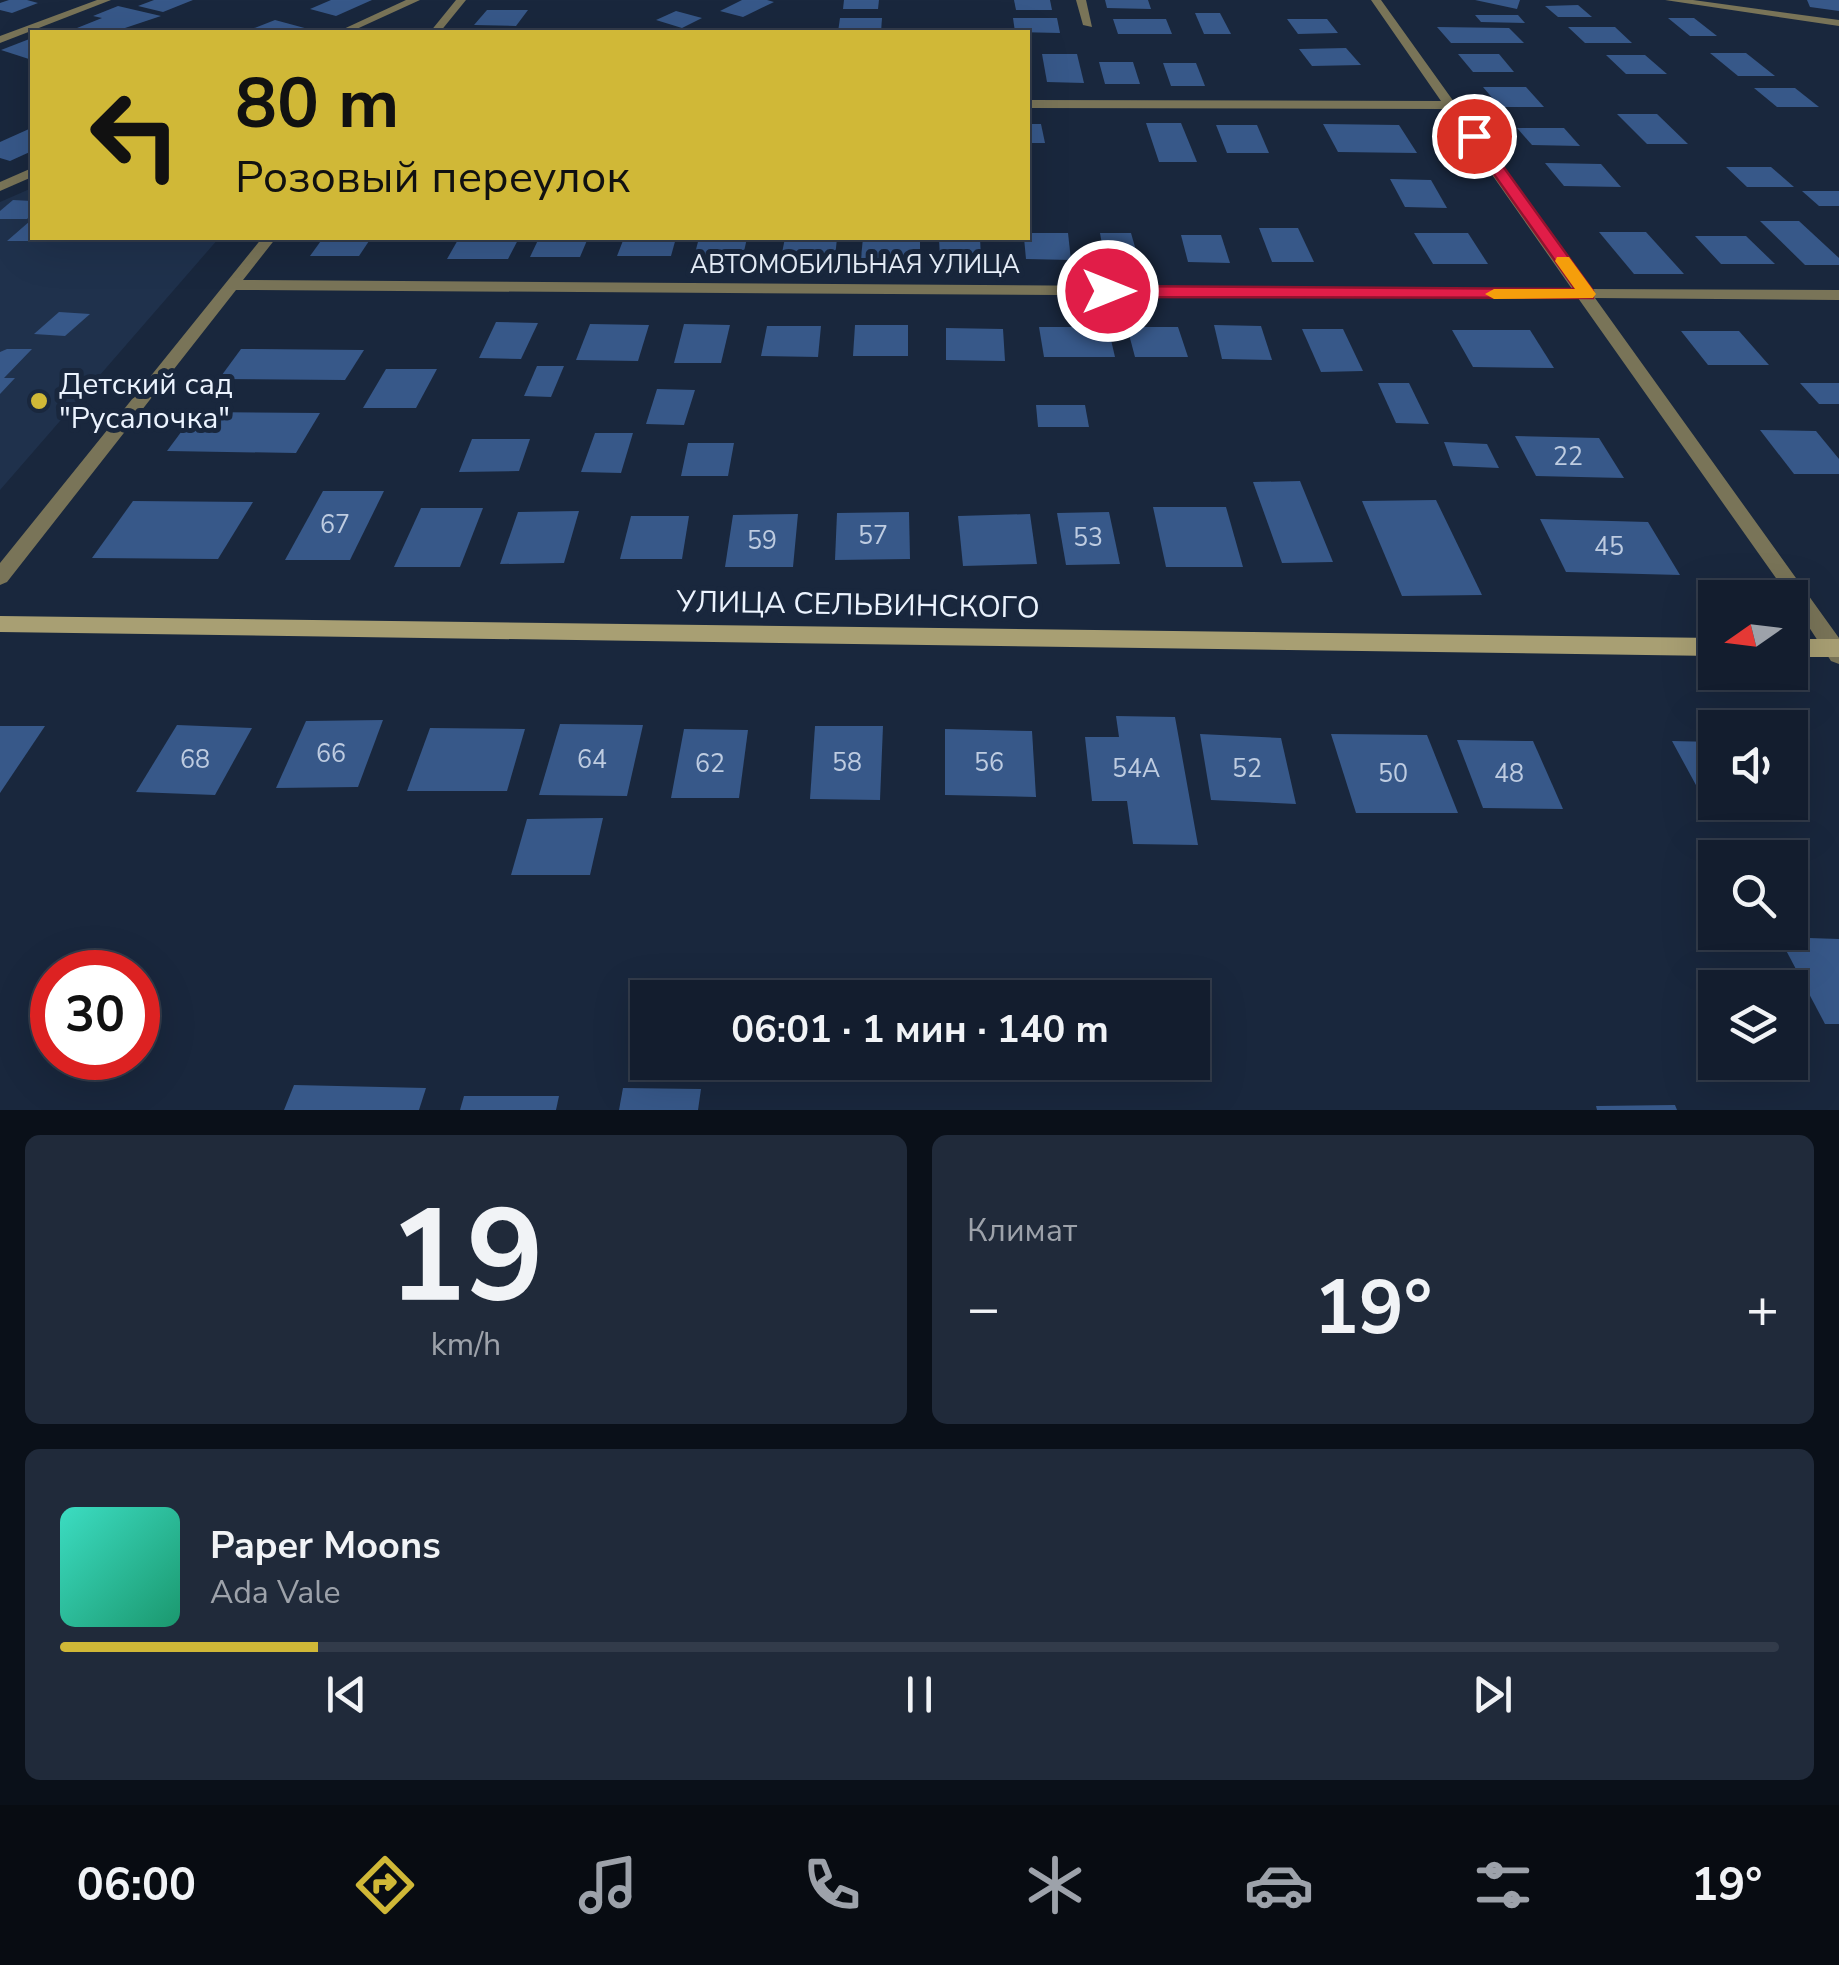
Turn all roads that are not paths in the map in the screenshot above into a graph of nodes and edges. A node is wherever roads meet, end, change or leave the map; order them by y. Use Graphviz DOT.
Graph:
graph roads {
  1 [pos="106,0"];
  2 [pos="414,0"];
  3 [pos="461,0"];
  4 [pos="1081,0"];
  5 [pos="1376,0"];
  6 [pos="1670,0"];
  7 [pos="1839,23"];
  8 [pos="1088,25"];
  9 [pos="346,30"];
  10 [pos="436,30"];
  11 [pos="0,40"];
  12 [pos="1030,104"];
  13 [pos="1451,105"];
  14 [pos="30,173"];
  15 [pos="0,187"];
  16 [pos="268,240"];
  17 [pos="231,285"];
  18 [pos="1587,294"];
  19 [pos="1839,295"];
  20 [pos="0,577"];
  21 [pos="0,624"];
  22 [pos="1698,646"];
  23 [pos="1808,649"];
  24 [pos="1837,650"];
  1 -- 11 [label="street"];
  2 -- 9 [label="street"];
  3 -- 10 [label="street"];
  4 -- 8 [label="street"];
  5 -- 13 [label="street"];
  6 -- 7 [label="street"];
  12 -- 13 [label="street"];
  13 -- 18 [label="street"];
  14 -- 15 [label="street"];
  16 -- 17 [label="street"];
  17 -- 18 [label="street, АВТОМОБИЛЬНАЯ УЛИЦА"];
  17 -- 20 [label="street"];
  18 -- 19 [label="street, АВТОМОБИЛЬНАЯ УЛИЦА"];
  18 -- 24 [label="street"];
  21 -- 22 [label="street, УЛИЦА СЕЛЬВИНСКОГО"];
  23 -- 24 [label="street"];
}
